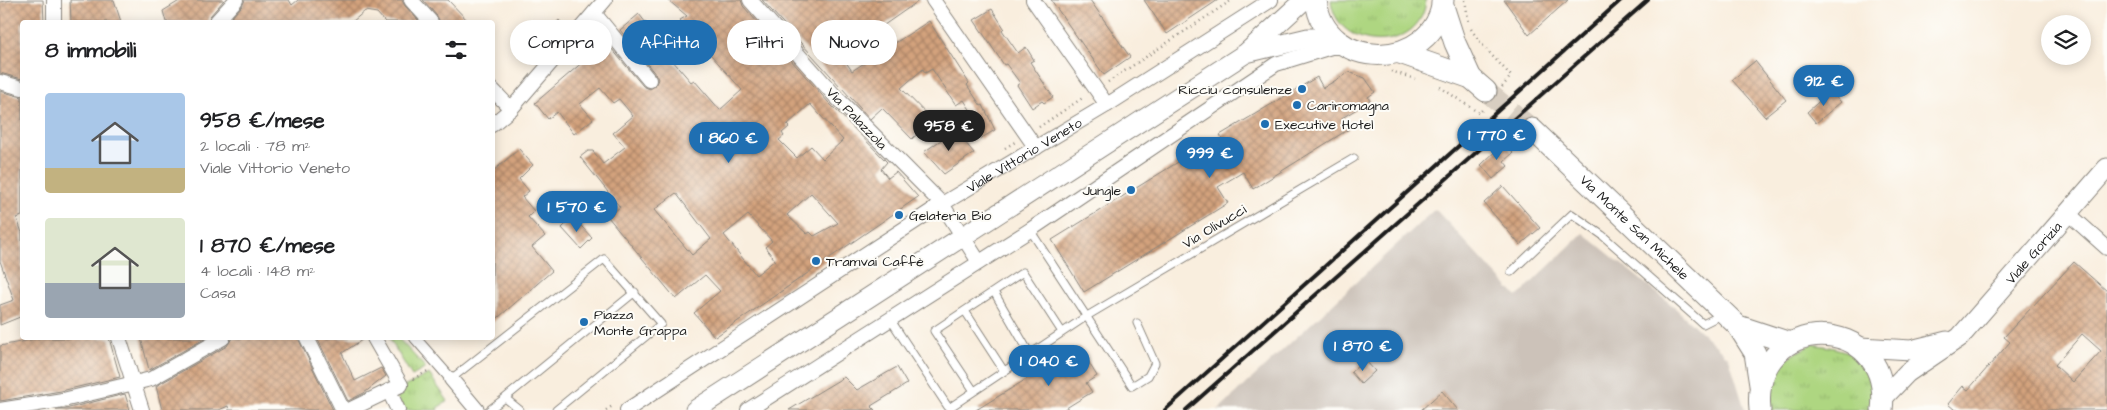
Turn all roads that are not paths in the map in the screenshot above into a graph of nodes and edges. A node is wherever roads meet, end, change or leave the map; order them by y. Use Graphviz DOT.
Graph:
graph roads {
  1 [pos="54,0"];
  2 [pos="236,0"];
  3 [pos="411,0"];
  4 [pos="605,0"];
  5 [pos="750,0"];
  6 [pos="933,0"];
  7 [pos="1034,0"];
  8 [pos="1272,0"];
  9 [pos="1304,0"];
  10 [pos="1316,0"];
  11 [pos="1443,2"];
  12 [pos="594,13"];
  13 [pos="54,20"];
  14 [pos="218,20"];
  15 [pos="429,20"];
  16 [pos="1340,42"];
  17 [pos="1246,53"];
  18 [pos="1399,65"];
  19 [pos="649,80"];
  20 [pos="0,82"];
  21 [pos="20,87"];
  22 [pos="495,93"];
  23 [pos="1107,105"];
  24 [pos="511,109"];
  25 [pos="495,122"];
  26 [pos="1532,129"];
  27 [pos="1036,148"];
  28 [pos="1354,158"];
  29 [pos="2107,168"];
  30 [pos="942,204"];
  31 [pos="2069,214"];
  32 [pos="1030,230"];
  33 [pos="963,237"];
  34 [pos="2107,248"];
  35 [pos="979,262"];
  36 [pos="1511,272"];
  37 [pos="634,292"];
  38 [pos="994,292"];
  39 [pos="964,311"];
  40 [pos="1087,316"];
  41 [pos="890,319"];
  42 [pos="1732,320"];
  43 [pos="1137,324"];
  44 [pos="1062,332"];
  45 [pos="1960,337"];
  46 [pos="120,340"];
  47 [pos="220,340"];
  48 [pos="308,340"];
  49 [pos="375,340"];
  50 [pos="417,340"];
  51 [pos="1790,343"];
  52 [pos="1860,347"];
  53 [pos="1030,354"];
  54 [pos="1004,371"];
  55 [pos="451,379"];
  56 [pos="134,382"];
  57 [pos="1760,385"];
  58 [pos="395,388"];
  59 [pos="974,391"];
  60 [pos="505,398"];
  61 [pos="1883,403"];
  62 [pos="949,409"];
  63 [pos="0,410"];
  64 [pos="142,410"];
  65 [pos="343,410"];
  66 [pos="349,410"];
  67 [pos="398,410"];
  68 [pos="476,410"];
  69 [pos="488,410"];
  70 [pos="520,410"];
  71 [pos="556,410"];
  72 [pos="627,410"];
  73 [pos="695,410"];
  74 [pos="748,410"];
  75 [pos="1760,410"];
  1 -- 13 [label="street"];
  2 -- 14 [label="street"];
  3 -- 15 [label="street"];
  4 -- 12 [label="street"];
  5 -- 30 [label="street, Via Palazzola"];
  6 -- 27 [label="street"];
  7 -- 23 [label="street"];
  8 -- 23 [label="street, Viale Vittorio Veneto"];
  9 -- 17 [label="main road"];
  10 -- 16 [label="main road"];
  11 -- 18 [label="main road"];
  11 -- 18 [label="main road"];
  12 -- 19 [label="street"];
  12 -- 24 [label="street"];
  16 -- 17 [label="main road"];
  16 -- 18 [label="main road"];
  16 -- 32 [label="street"];
  17 -- 33 [label="main road"];
  20 -- 21 [label="street"];
  22 -- 24 [label="street"];
  23 -- 27 [label="street, Viale Vittorio Veneto"];
  24 -- 25 [label="street"];
  26 -- 42 [label="main road, Via Monte San Michele"];
  27 -- 30 [label="street, Viale Vittorio Veneto"];
  28 -- 40 [label="lane, Via Olivucci"];
  29 -- 31 [label="main road, Viale Gorizia"];
  30 -- 33 [label="street, Via Palazzola"];
  30 -- 72 [label="street, Viale Vittorio Veneto"];
  31 -- 34 [label="street"];
  31 -- 45 [label="main road, Viale Gorizia"];
  32 -- 35 [label="street"];
  32 -- 40 [label="lane"];
  33 -- 35 [label="street, Via Palazzola"];
  33 -- 73 [label="main road"];
  35 -- 41 [label="street"];
  36 -- 42 [label="lane"];
  37 -- 55 [label="lane"];
  37 -- 60 [label="lane"];
  37 -- 71 [label="lane"];
  38 -- 39 [label="lane"];
  38 -- 44 [label="lane"];
  38 -- 53 [label="lane"];
  39 -- 54 [label="lane"];
  39 -- 59 [label="lane"];
  40 -- 43 [label="lane"];
  40 -- 44 [label="lane, Via Olivucci"];
  41 -- 62 [label="lane"];
  41 -- 74 [label="street"];
  42 -- 51 [label="main road, Via Monte San Michele"];
  42 -- 57 [label="main road, Via Monte San Michele"];
  44 -- 53 [label="lane, Via Olivucci"];
  45 -- 52 [label="main road"];
  45 -- 61 [label="main road, Viale Gorizia"];
  46 -- 56 [label="street"];
  47 -- 56 [label="street"];
  48 -- 65 [label="street"];
  49 -- 58 [label="street"];
  50 -- 55 [label="street"];
  51 -- 52 [label="main road"];
  51 -- 57 [label="main road"];
  52 -- 61 [label="main road"];
  53 -- 54 [label="lane, Via Olivucci"];
  54 -- 59 [label="lane, Via Olivucci"];
  55 -- 68 [label="street"];
  56 -- 63 [label="street"];
  56 -- 64 [label="street"];
  57 -- 75 [label="main road, Via Monte San Michele"];
  58 -- 66 [label="street"];
  58 -- 67 [label="street"];
  59 -- 62 [label="lane, Via Olivucci"];
  60 -- 69 [label="lane"];
  60 -- 70 [label="lane"];
}
